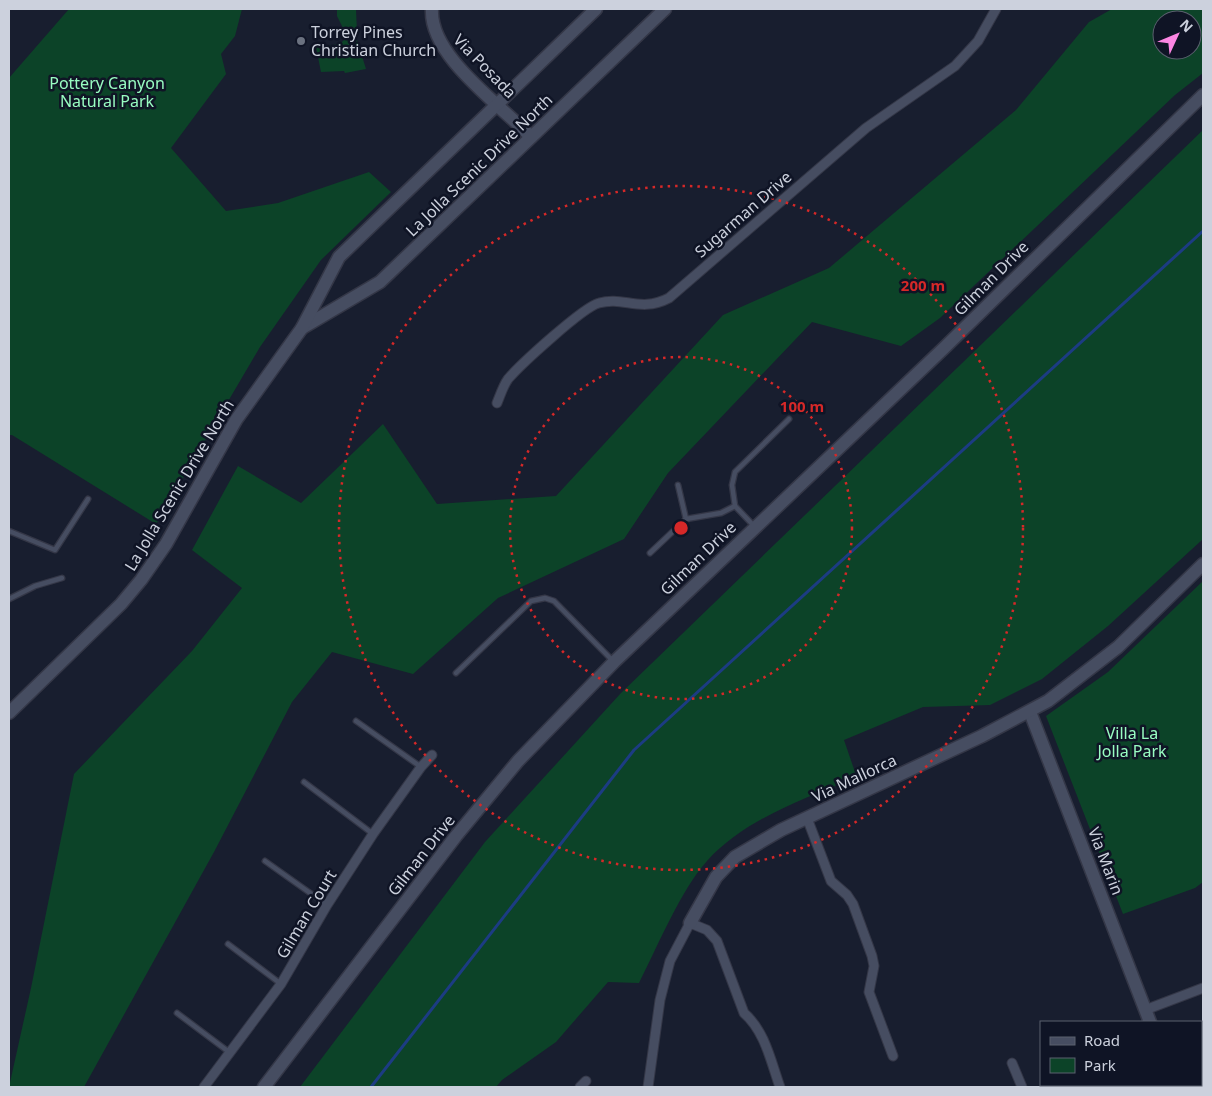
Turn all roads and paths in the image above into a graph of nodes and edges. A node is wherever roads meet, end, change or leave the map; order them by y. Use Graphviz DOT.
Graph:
graph roads {
  1 [pos="432,9"];
  2 [pos="596,9"];
  3 [pos="665,9"];
  4 [pos="996,9"];
  5 [pos="1203,95"];
  6 [pos="497,104"];
  7 [pos="531,137"];
  8 [pos="302,328"];
  9 [pos="497,403"];
  10 [pos="789,419"];
  11 [pos="678,485"];
  12 [pos="88,499"];
  13 [pos="734,506"];
  14 [pos="686,520"];
  15 [pos="754,526"];
  16 [pos="9,531"];
  17 [pos="650,553"];
  18 [pos="1203,564"];
  19 [pos="62,578"];
  20 [pos="9,599"];
  21 [pos="614,662"];
  22 [pos="456,673"];
  23 [pos="11,708"];
  24 [pos="1030,712"];
  25 [pos="356,721"];
  26 [pos="432,756"];
  27 [pos="421,766"];
  28 [pos="304,782"];
  29 [pos="807,818"];
  30 [pos="373,834"];
  31 [pos="266,861"];
  32 [pos="326,905"];
  33 [pos="690,923"];
  34 [pos="228,944"];
  35 [pos="281,984"];
  36 [pos="1203,988"];
  37 [pos="1145,1010"];
  38 [pos="177,1013"];
  39 [pos="1150,1021"];
  40 [pos="230,1053"];
  41 [pos="893,1056"];
  42 [pos="1012,1063"];
  43 [pos="204,1087"];
  44 [pos="264,1087"];
  45 [pos="648,1087"];
  46 [pos="780,1087"];
  47 [pos="1022,1087"];
  1 -- 6 [label="main road, Via Posada"];
  2 -- 6 [label="main road, La Jolla Scenic Drive North"];
  3 -- 7 [label="main road, La Jolla Scenic Drive North"];
  4 -- 9 [label="street, Sugarman Drive"];
  5 -- 15 [label="main road, Gilman Drive"];
  6 -- 7 [label="main road, Via Posada"];
  6 -- 8 [label="main road, La Jolla Scenic Drive North"];
  7 -- 8 [label="main road, La Jolla Scenic Drive North"];
  8 -- 23 [label="main road, La Jolla Scenic Drive North"];
  10 -- 13 [label="lane"];
  11 -- 14 [label="lane"];
  12 -- 16 [label="lane"];
  13 -- 14 [label="lane"];
  13 -- 15 [label="lane"];
  14 -- 17 [label="lane"];
  15 -- 21 [label="main road, Gilman Drive"];
  18 -- 24 [label="main road, Via Mallorca"];
  19 -- 20 [label="lane"];
  21 -- 22 [label="lane"];
  21 -- 44 [label="main road, Gilman Drive"];
  24 -- 29 [label="main road, Via Mallorca"];
  24 -- 37 [label="main road, Via Marin"];
  25 -- 27 [label="lane"];
  26 -- 27 [label="street, Gilman Court"];
  27 -- 30 [label="street, Gilman Court"];
  28 -- 30 [label="lane"];
  29 -- 33 [label="main road, Via Mallorca"];
  29 -- 41 [label="street"];
  30 -- 32 [label="street, Gilman Court"];
  31 -- 32 [label="lane"];
  32 -- 35 [label="street, Gilman Court"];
  33 -- 45 [label="street"];
  33 -- 46 [label="street"];
  34 -- 35 [label="lane"];
  35 -- 40 [label="street, Gilman Court"];
  36 -- 37 [label="street"];
  37 -- 39 [label="main road, Via Marin"];
  38 -- 40 [label="lane"];
  40 -- 43 [label="street, Gilman Court"];
  42 -- 47 [label="street"];
}
